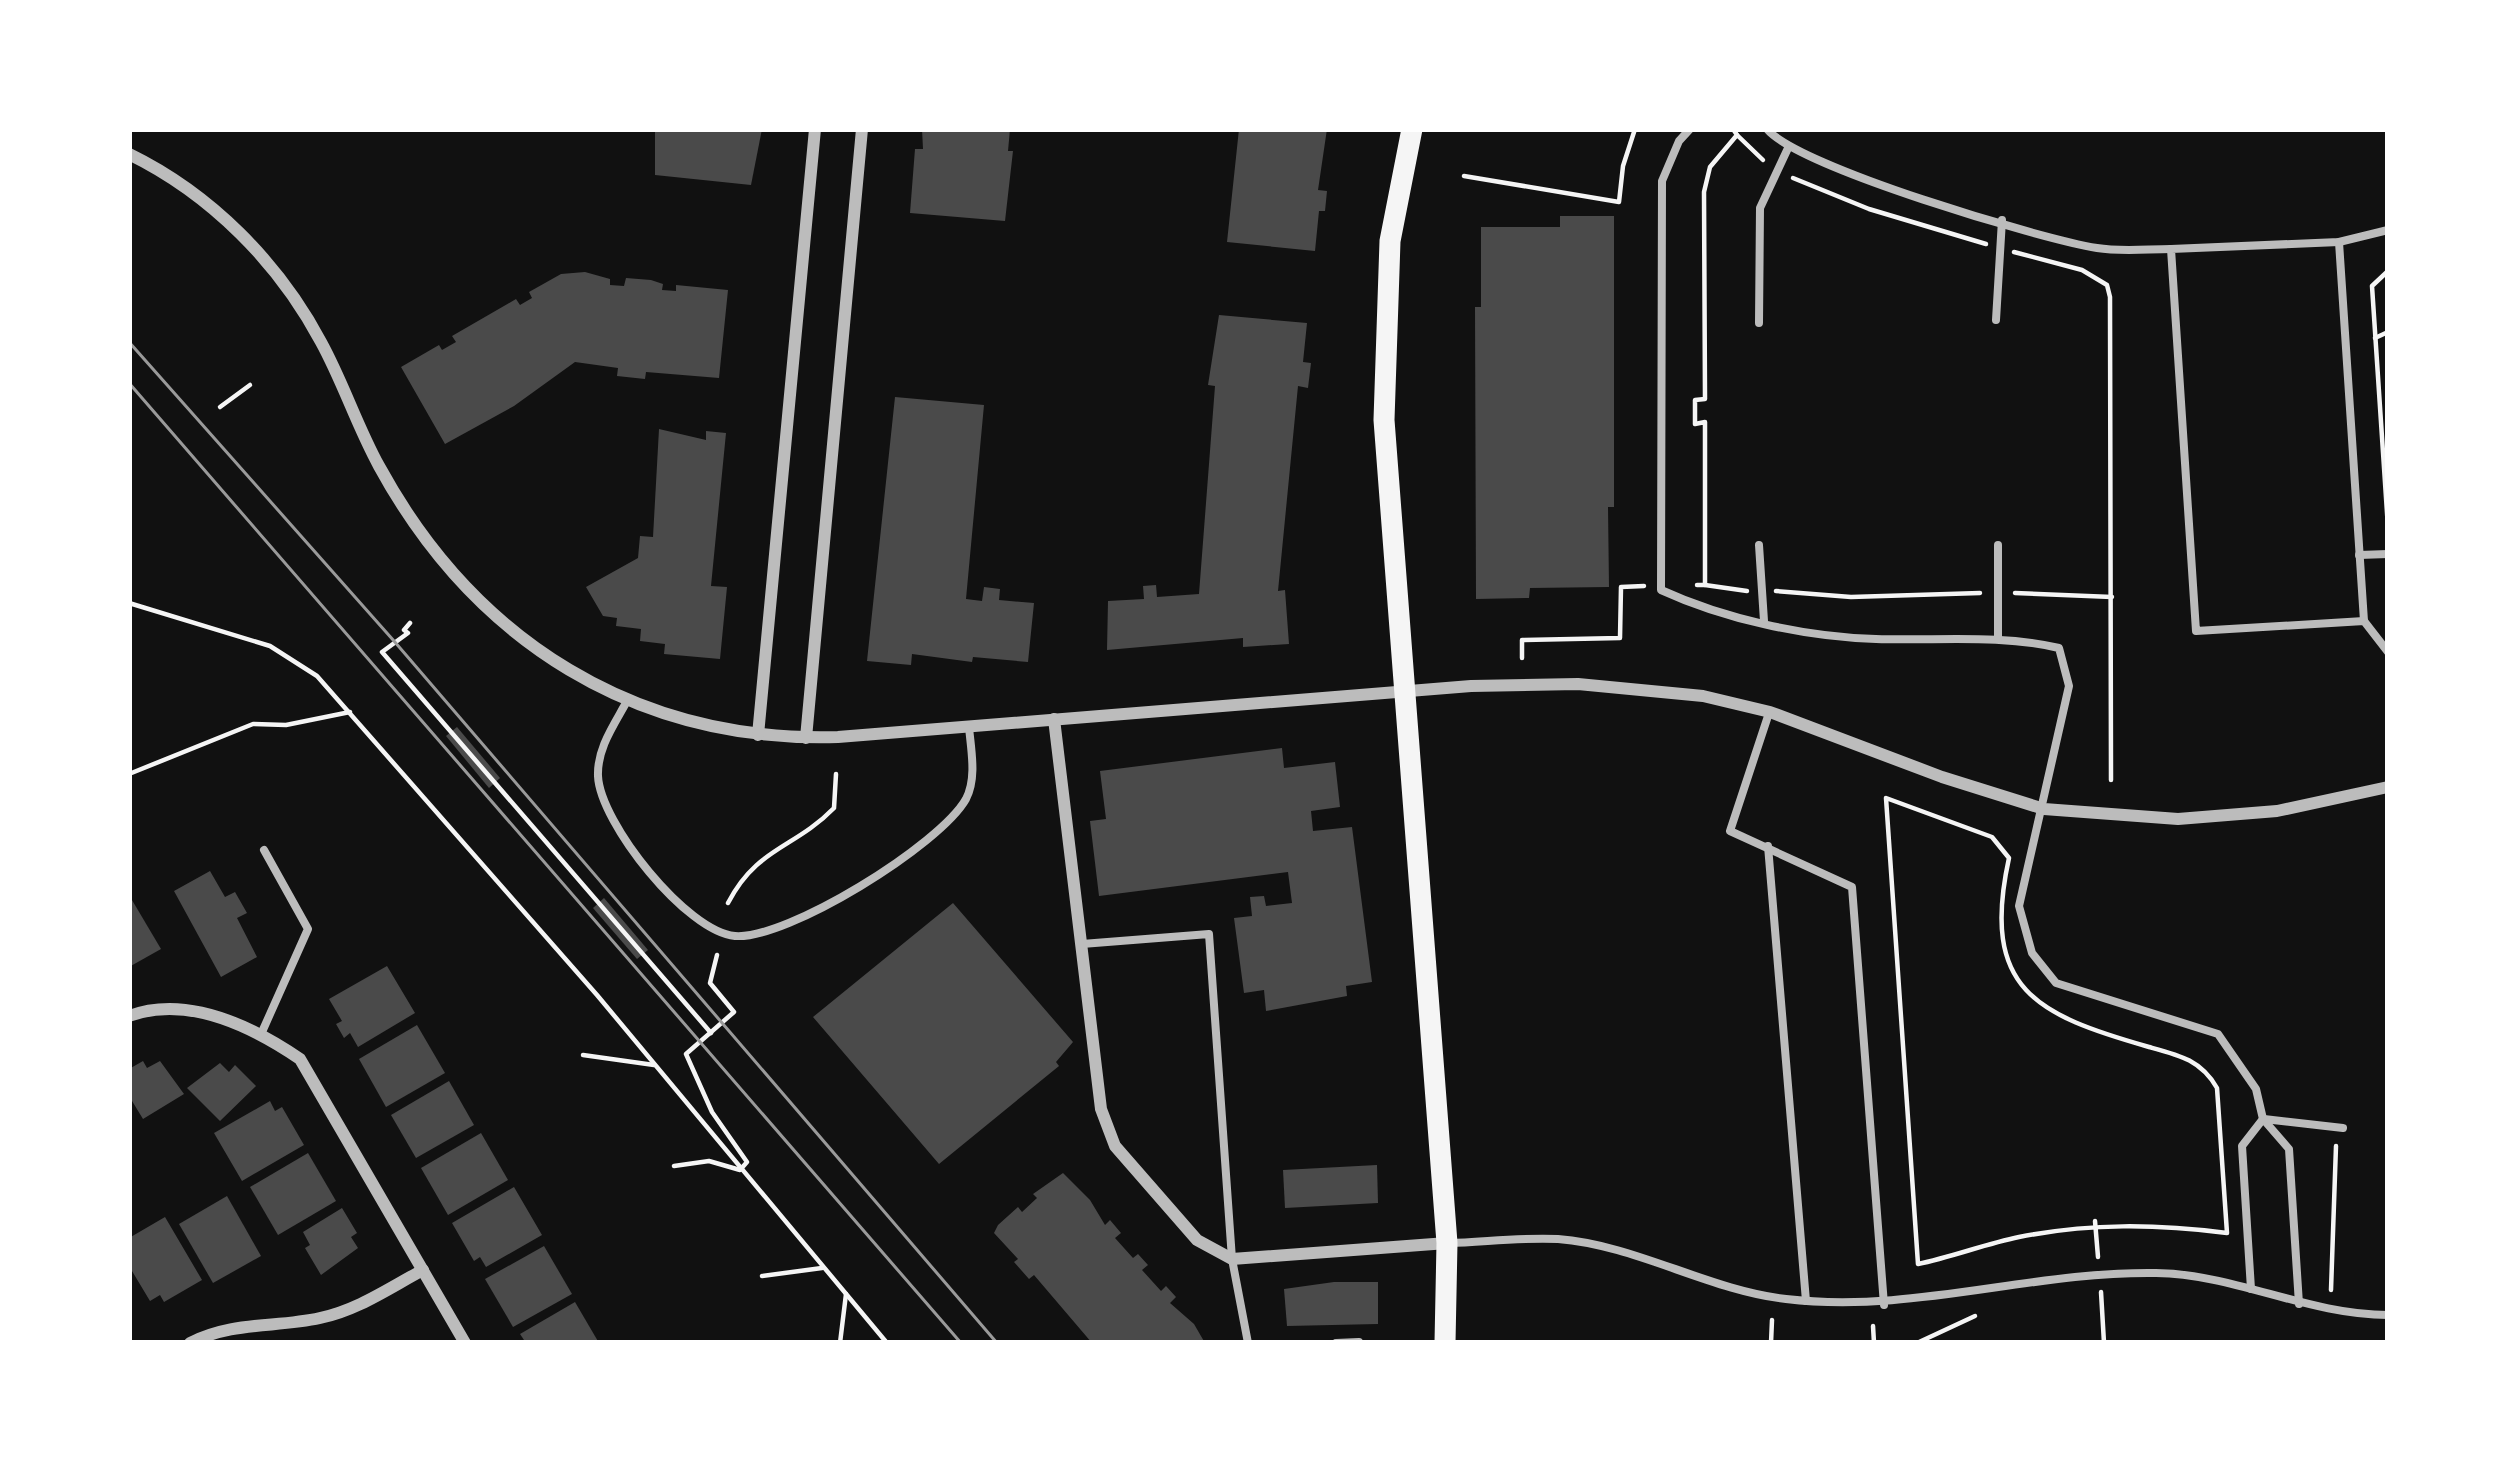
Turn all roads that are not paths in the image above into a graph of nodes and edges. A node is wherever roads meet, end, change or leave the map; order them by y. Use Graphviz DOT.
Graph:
graph roads {
  1 [pos="815,129"];
  2 [pos="862,129"];
  3 [pos="1412,129"];
  4 [pos="1690,129"];
  5 [pos="1767,129"];
  6 [pos="1789,146"];
  7 [pos="129,154"];
  8 [pos="2002,220"];
  9 [pos="2388,230"];
  10 [pos="2339,242"];
  11 [pos="2171,249"];
  12 [pos="1996,320"];
  13 [pos="1759,323"];
  14 [pos="1759,545"];
  15 [pos="1998,545"];
  16 [pos="2388,554"];
  17 [pos="2359,555"];
  18 [pos="1765,621"];
  19 [pos="2364,621"];
  20 [pos="1998,640"];
  21 [pos="2388,652"];
  22 [pos="1401,692"];
  23 [pos="627,701"];
  24 [pos="1770,712"];
  25 [pos="1054,719"];
  26 [pos="969,727"];
  27 [pos="758,735"];
  28 [pos="806,738"];
  29 [pos="2388,787"];
  30 [pos="2044,809"];
  31 [pos="1768,845"];
  32 [pos="264,850"];
  33 [pos="1082,944"];
  34 [pos="129,1016"];
  35 [pos="262,1032"];
  36 [pos="2263,1119"];
  37 [pos="2339,1128"];
  38 [pos="1448,1244"];
  39 [pos="1232,1259"];
  40 [pos="423,1270"];
  41 [pos="2251,1289"];
  42 [pos="1806,1301"];
  43 [pos="2300,1304"];
  44 [pos="1884,1305"];
  45 [pos="2388,1315"];
  46 [pos="1359,1342"];
  47 [pos="190,1343"];
  48 [pos="465,1343"];
  49 [pos="1248,1343"];
  50 [pos="1336,1343"];
  51 [pos="1445,1343"];
  1 -- 27 [label="street"];
  2 -- 28 [label="street"];
  3 -- 22 [label="main road"];
  4 -- 18 [label="lane"];
  5 -- 6 [label="lane"];
  6 -- 8 [label="lane"];
  6 -- 13 [label="lane"];
  7 -- 23 [label="street"];
  8 -- 11 [label="lane"];
  8 -- 12 [label="lane"];
  9 -- 10 [label="lane"];
  10 -- 11 [label="lane"];
  10 -- 17 [label="lane"];
  11 -- 19 [label="lane"];
  14 -- 18 [label="lane"];
  15 -- 20 [label="lane"];
  16 -- 17 [label="lane"];
  17 -- 19 [label="lane"];
  18 -- 20 [label="lane"];
  19 -- 21 [label="lane"];
  20 -- 30 [label="lane"];
  22 -- 24 [label="street"];
  22 -- 25 [label="street"];
  22 -- 38 [label="main road"];
  23 -- 26 [label="lane"];
  23 -- 27 [label="street"];
  24 -- 30 [label="street"];
  24 -- 31 [label="lane"];
  25 -- 26 [label="street"];
  25 -- 33 [label="street"];
  26 -- 28 [label="street"];
  27 -- 28 [label="street"];
  29 -- 30 [label="street"];
  30 -- 36 [label="lane"];
  31 -- 42 [label="lane"];
  31 -- 44 [label="lane"];
  32 -- 35 [label="lane"];
  33 -- 39 [label="street"];
  33 -- 39 [label="lane"];
  34 -- 35 [label="street"];
  35 -- 40 [label="street"];
  36 -- 37 [label="lane"];
  36 -- 41 [label="lane"];
  36 -- 43 [label="lane"];
  38 -- 39 [label="street"];
  38 -- 42 [label="lane"];
  38 -- 51 [label="main road"];
  39 -- 49 [label="lane"];
  40 -- 47 [label="street"];
  40 -- 48 [label="street"];
  41 -- 43 [label="lane"];
  41 -- 44 [label="lane"];
  42 -- 44 [label="lane"];
  43 -- 45 [label="lane"];
  46 -- 50 [label="lane"];
}
